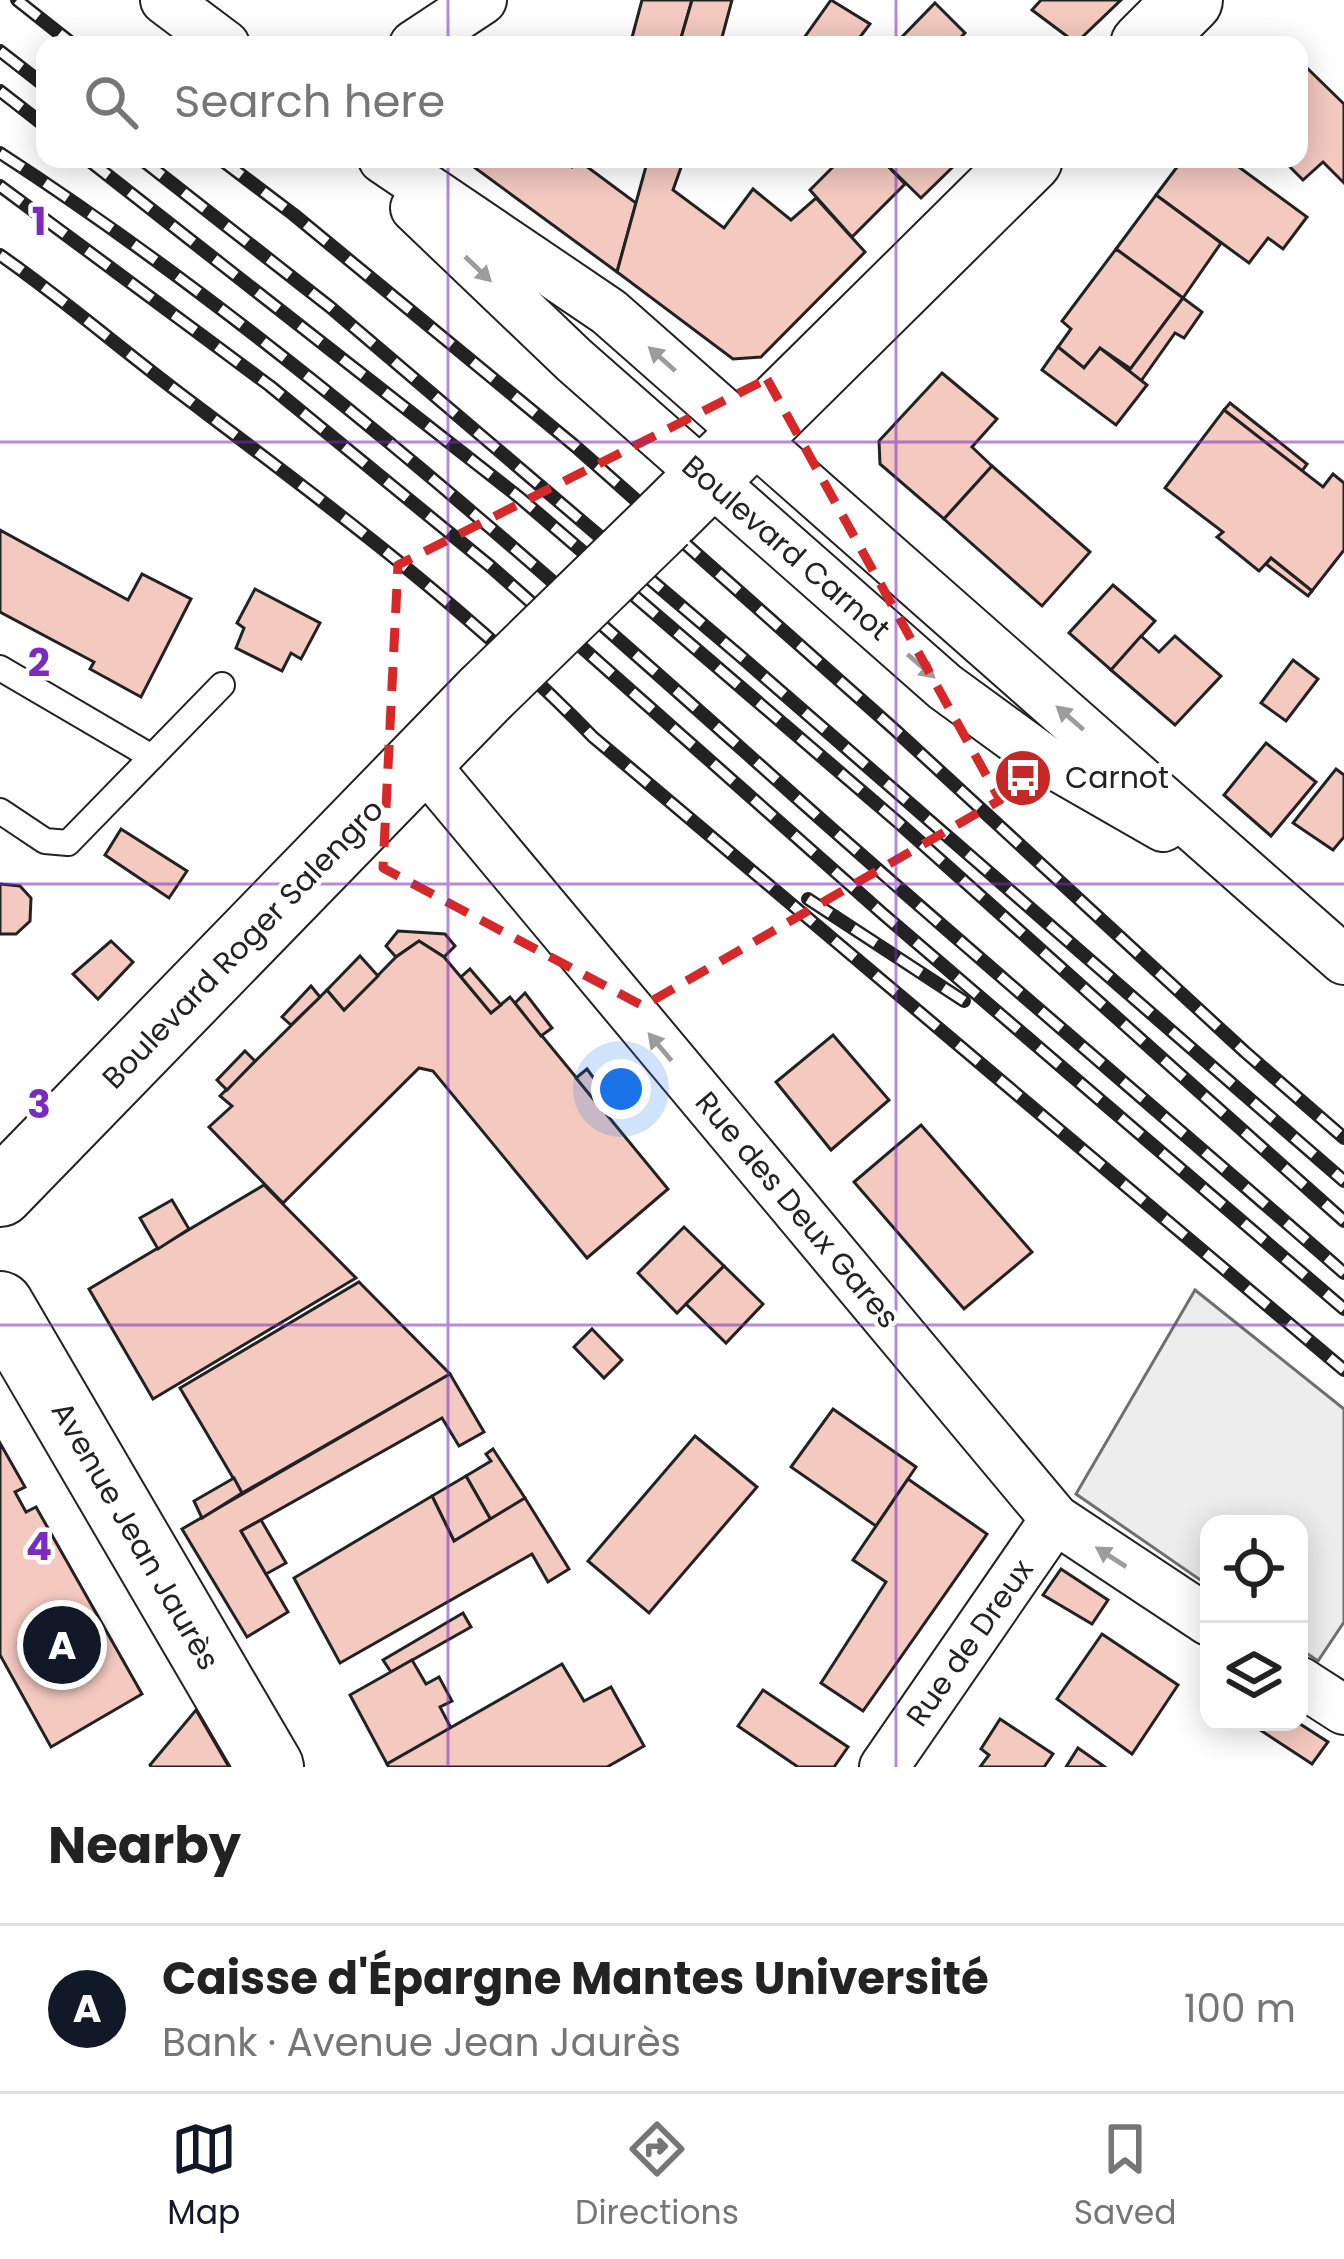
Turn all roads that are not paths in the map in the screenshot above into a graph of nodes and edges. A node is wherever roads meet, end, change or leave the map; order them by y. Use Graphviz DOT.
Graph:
graph roads {
  1 [pos="165,0"];
  2 [pos="1189,0"];
  3 [pos="213,36"];
  4 [pos="1153,36"];
  5 [pos="372,168"];
  6 [pos="396,168"];
  7 [pos="1020,168"];
  8 [pos="707,478"];
  9 [pos="0,668"];
  10 [pos="222,686"];
  11 [pos="152,758"];
  12 [pos="420,759"];
  13 [pos="0,811"];
  14 [pos="1344,960"];
  15 [pos="0,1192"];
  16 [pos="0,1305"];
  17 [pos="1055,1520"];
  18 [pos="1200,1615"];
  19 [pos="1308,1687"];
  20 [pos="1344,1710"];
  21 [pos="270,1767"];
  22 [pos="884,1767"];
  1 -- 3 [label="street"];
  2 -- 4 [label="main road"];
  5 -- 8 [label="street, Boulevard Carnot, one-way"];
  8 -- 6 [label="street, Boulevard Carnot, one-way"];
  7 -- 8 [label="main road, Boulevard Roger Salengro"];
  8 -- 12 [label="main road, Boulevard Roger Salengro, bridge"];
  8 -- 14 [label="street, Boulevard Carnot"];
  9 -- 11 [label="lane"];
  10 -- 11 [label="lane"];
  11 -- 13 [label="lane"];
  12 -- 15 [label="main road, Boulevard Roger Salengro"];
  17 -- 12 [label="street, Rue des Deux Gares, one-way"];
  16 -- 21 [label="main road, Avenue Jean Jaurès"];
  18 -- 17 [label="street, Rue des Deux Gares, one-way"];
  17 -- 22 [label="street, Rue de Dreux"];
  19 -- 20 [label="street"];
}
